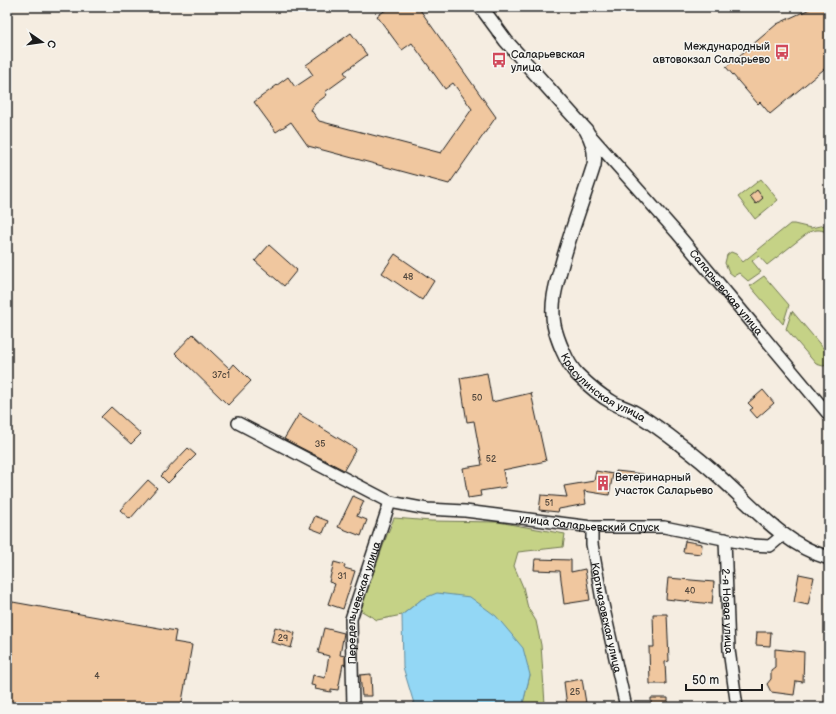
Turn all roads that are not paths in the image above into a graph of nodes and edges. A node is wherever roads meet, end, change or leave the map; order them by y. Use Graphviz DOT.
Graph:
graph roads {
  1 [pos="481,7"];
  2 [pos="586,130"];
  3 [pos="829,416"];
  4 [pos="238,423"];
  5 [pos="390,502"];
  6 [pos="592,527"];
  7 [pos="783,535"];
  8 [pos="725,539"];
  9 [pos="829,558"];
  10 [pos="353,707"];
  11 [pos="626,707"];
  12 [pos="737,707"];
  1 -- 2 [label="street, Саларьевская улица"];
  2 -- 3 [label="street, Саларьевская улица"];
  2 -- 7 [label="street, Красулинская улица"];
  4 -- 5 [label="street, улица Саларьевский Спуск"];
  5 -- 6 [label="street, улица Саларьевский Спуск"];
  5 -- 10 [label="street, Передельцевская улица"];
  6 -- 8 [label="street, улица Саларьевский Спуск"];
  6 -- 11 [label="street, Картмазовская улица"];
  7 -- 8 [label="street, улица Саларьевский Спуск"];
  7 -- 9 [label="street, Красулинская улица"];
  8 -- 12 [label="street, 2-я Новая улица"];
}
